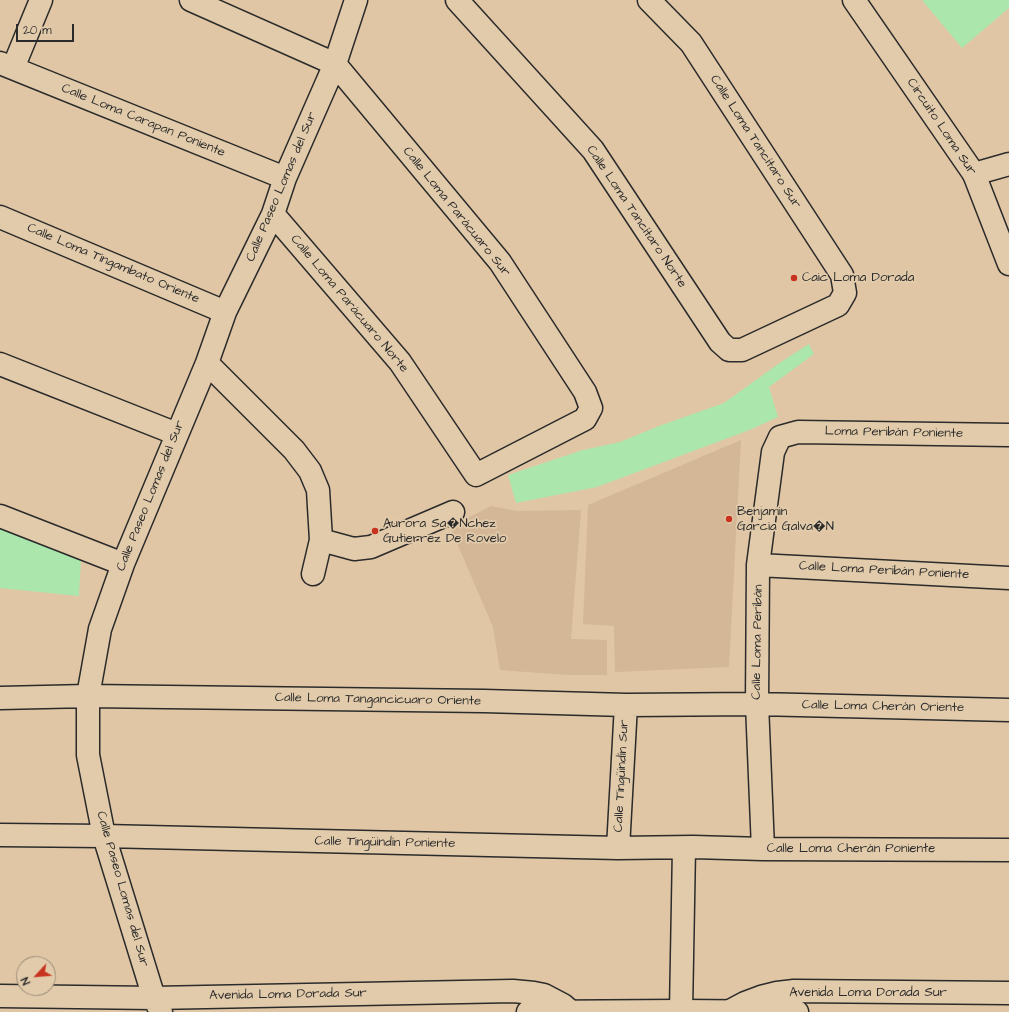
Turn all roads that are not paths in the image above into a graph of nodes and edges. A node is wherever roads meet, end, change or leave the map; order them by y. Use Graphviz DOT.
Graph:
graph roads {
  1 [pos="41,0"];
  2 [pos="191,0"];
  3 [pos="356,0"];
  4 [pos="456,0"];
  5 [pos="649,0"];
  6 [pos="854,0"];
  7 [pos="335,64"];
  8 [pos="6,66"];
  9 [pos="1009,164"];
  10 [pos="974,174"];
  11 [pos="285,178"];
  12 [pos="273,214"];
  13 [pos="0,217"];
  14 [pos="1009,264"];
  15 [pos="845,293"];
  16 [pos="226,312"];
  17 [pos="207,363"];
  18 [pos="0,364"];
  19 [pos="177,434"];
  20 [pos="1009,435"];
  21 [pos="780,438"];
  22 [pos="476,475"];
  23 [pos="453,512"];
  24 [pos="0,516"];
  25 [pos="321,540"];
  26 [pos="123,564"];
  27 [pos="758,565"];
  28 [pos="313,574"];
  29 [pos="1009,578"];
  30 [pos="88,696"];
  31 [pos="0,698"];
  32 [pos="757,704"];
  33 [pos="626,705"];
  34 [pos="1009,710"];
  35 [pos="0,835"];
  36 [pos="104,836"];
  37 [pos="618,848"];
  38 [pos="681,848"];
  39 [pos="763,849"];
  40 [pos="1009,850"];
  41 [pos="1009,994"];
  42 [pos="0,996"];
  43 [pos="157,1005"];
  44 [pos="692,1011"];
  45 [pos="730,1011"];
  46 [pos="528,1012"];
  47 [pos="571,1012"];
  48 [pos="797,1012"];
  1 -- 8 [label="street"];
  2 -- 7 [label="street"];
  3 -- 7 [label="street, Calle Paseo Lomas del Sur"];
  4 -- 15 [label="street, Calle Loma Tancítaro Norte"];
  5 -- 15 [label="street, Calle Loma Tancítaro Sur"];
  6 -- 10 [label="street, Circuito Loma Sur"];
  7 -- 11 [label="street, Calle Paseo Lomas del Sur"];
  7 -- 22 [label="street, Calle Loma Parácuaro Sur"];
  8 -- 11 [label="street, Calle Loma Carapan Poniente"];
  9 -- 10 [label="street"];
  10 -- 14 [label="street, Circuito Loma Sur"];
  11 -- 12 [label="street, Calle Paseo Lomas del Sur"];
  12 -- 16 [label="street, Calle Paseo Lomas del Sur"];
  12 -- 22 [label="street, Calle Loma Parácuaro Norte"];
  13 -- 16 [label="street, Calle Loma Tingambato Oriente"];
  16 -- 17 [label="street, Calle Paseo Lomas del Sur"];
  17 -- 19 [label="street, Calle Paseo Lomas del Sur"];
  17 -- 25 [label="street"];
  18 -- 19 [label="street"];
  19 -- 26 [label="street, Calle Paseo Lomas del Sur"];
  20 -- 21 [label="street, Loma Peribán Poniente"];
  21 -- 27 [label="street, Calle Loma Peribán"];
  23 -- 25 [label="street"];
  24 -- 26 [label="street"];
  25 -- 28 [label="street"];
  26 -- 30 [label="street, Calle Paseo Lomas del Sur"];
  27 -- 29 [label="street, Calle Loma Peribán Poniente"];
  27 -- 32 [label="street, Calle Loma Peribán"];
  30 -- 31 [label="street, Calle Loma Tangancicuaro Oriente"];
  30 -- 33 [label="street, Calle Loma Tangancicuaro Oriente"];
  30 -- 36 [label="street, Calle Paseo Lomas del Sur"];
  32 -- 33 [label="street, Calle Loma Tangancicuaro Oriente"];
  32 -- 34 [label="street, Calle Loma Cherán Oriente"];
  32 -- 39 [label="street, Calle Loma Peribán"];
  33 -- 37 [label="street, Calle Tingüindín Sur"];
  35 -- 36 [label="street, Calle Tingüindín Poniente"];
  36 -- 37 [label="street, Calle Tingüindín Poniente"];
  36 -- 43 [label="street, Calle Paseo Lomas del Sur"];
  37 -- 38 [label="street, Calle Tingüindín Poniente"];
  38 -- 39 [label="street, Calle Loma Cherán Poniente"];
  38 -- 44 [label="street"];
  39 -- 40 [label="street, Calle Loma Cherán Poniente"];
  41 -- 45 [label="street, Avenida Loma Dorada Sur"];
  42 -- 43 [label="street, Avenida Loma Dorada Sur"];
  43 -- 47 [label="street, Avenida Loma Dorada Sur"];
  44 -- 45 [label="street, Avenida Loma Dorada Sur"];
  44 -- 47 [label="street, Avenida Loma Dorada Sur"];
  45 -- 48 [label="street, Avenida Loma Dorada Sur"];
  46 -- 47 [label="street, Avenida Loma Dorada Sur"];
}
